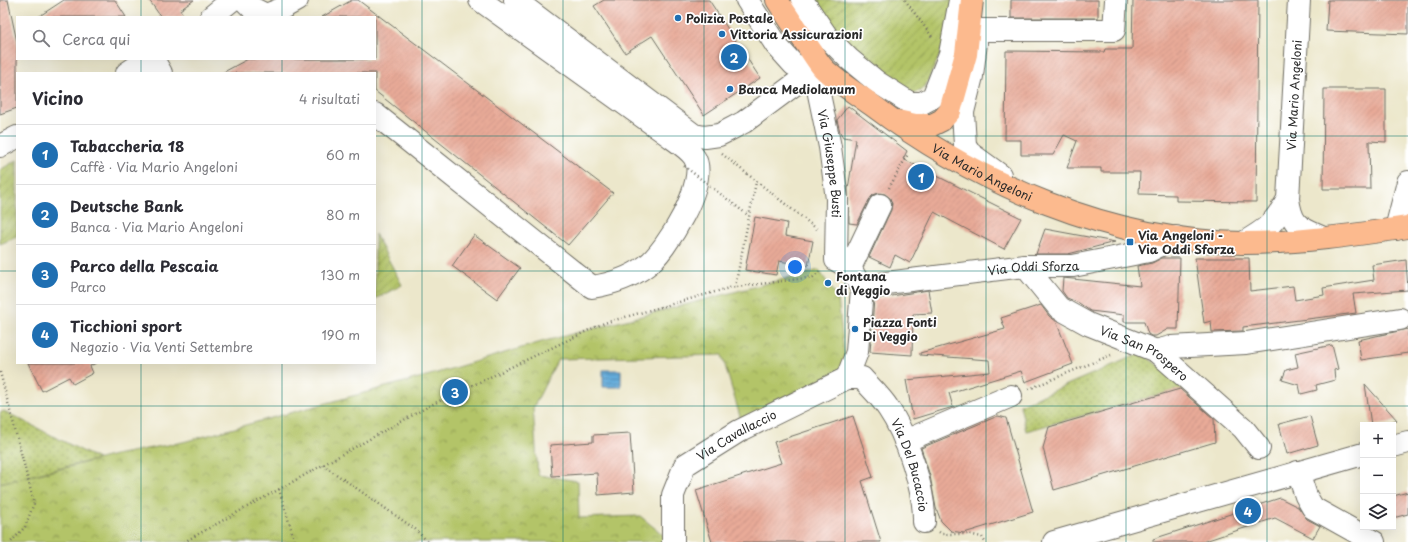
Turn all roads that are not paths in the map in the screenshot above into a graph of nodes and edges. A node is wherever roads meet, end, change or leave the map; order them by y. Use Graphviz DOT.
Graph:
graph roads {
  1 [pos="232,0"];
  2 [pos="244,0"];
  3 [pos="297,0"];
  4 [pos="480,0"];
  5 [pos="515,0"];
  6 [pos="747,0"];
  7 [pos="802,0"];
  8 [pos="960,0"];
  9 [pos="972,0"];
  10 [pos="981,0"];
  11 [pos="1116,0"];
  12 [pos="1299,0"];
  13 [pos="784,2"];
  14 [pos="211,16"];
  15 [pos="978,30"];
  16 [pos="146,60"];
  17 [pos="154,60"];
  18 [pos="819,69"];
  19 [pos="128,72"];
  20 [pos="160,72"];
  21 [pos="376,115"];
  22 [pos="892,120"];
  23 [pos="1408,182"];
  24 [pos="1021,193"];
  25 [pos="1288,198"];
  26 [pos="880,204"];
  27 [pos="1402,228"];
  28 [pos="1176,237"];
  29 [pos="1323,238"];
  30 [pos="1243,243"];
  31 [pos="841,257"];
  32 [pos="1024,266"];
  33 [pos="862,289"];
  34 [pos="1400,319"];
  35 [pos="1156,351"];
  36 [pos="854,378"];
  37 [pos="1011,396"];
  38 [pos="905,441"];
  39 [pos="1408,442"];
  40 [pos="1396,445"];
  41 [pos="1260,448"];
  42 [pos="1360,455"];
  43 [pos="1298,472"];
  44 [pos="924,522"];
  45 [pos="1065,541"];
  46 [pos="673,542"];
  47 [pos="1374,542"];
  1 -- 14 [label="street"];
  2 -- 3 [label="street"];
  4 -- 21 [label="street"];
  5 -- 18 [label="street"];
  6 -- 18 [label="street"];
  7 -- 8 [label="street"];
  9 -- 22 [label="main road"];
  10 -- 15 [label="street"];
  11 -- 15 [label="street"];
  12 -- 25 [label="street, Via Mario Angeloni"];
  13 -- 18 [label="main road, Via Mario Angeloni"];
  15 -- 24 [label="street"];
  16 -- 19 [label="street"];
  17 -- 20 [label="street"];
  18 -- 22 [label="main road, Via Mario Angeloni"];
  18 -- 31 [label="street, Via Giuseppe Busti"];
  22 -- 24 [label="main road, Via Mario Angeloni"];
  23 -- 27 [label="street, Via Mario Angeloni"];
  24 -- 28 [label="main road, Via Mario Angeloni"];
  25 -- 29 [label="street"];
  25 -- 30 [label="street, Via Mario Angeloni"];
  26 -- 31 [label="street"];
  27 -- 29 [label="main road, Via Mario Angeloni"];
  28 -- 30 [label="main road, Via Mario Angeloni"];
  28 -- 32 [label="street, Via Oddi Sforza"];
  29 -- 30 [label="main road, Via Mario Angeloni"];
  31 -- 33 [label="street"];
  32 -- 33 [label="street, Via Oddi Sforza"];
  32 -- 35 [label="street, Via San Prospero"];
  33 -- 36 [label="street"];
  34 -- 35 [label="street"];
  35 -- 41 [label="street, Via San Prospero"];
  36 -- 38 [label="street, Via Del Bucaccio"];
  36 -- 46 [label="street, Via Cavallaccio"];
  37 -- 38 [label="street"];
  38 -- 44 [label="street, Via Del Bucaccio"];
  39 -- 40 [label="street"];
  42 -- 43 [label="street"];
  43 -- 45 [label="street"];
  43 -- 47 [label="street"];
}
